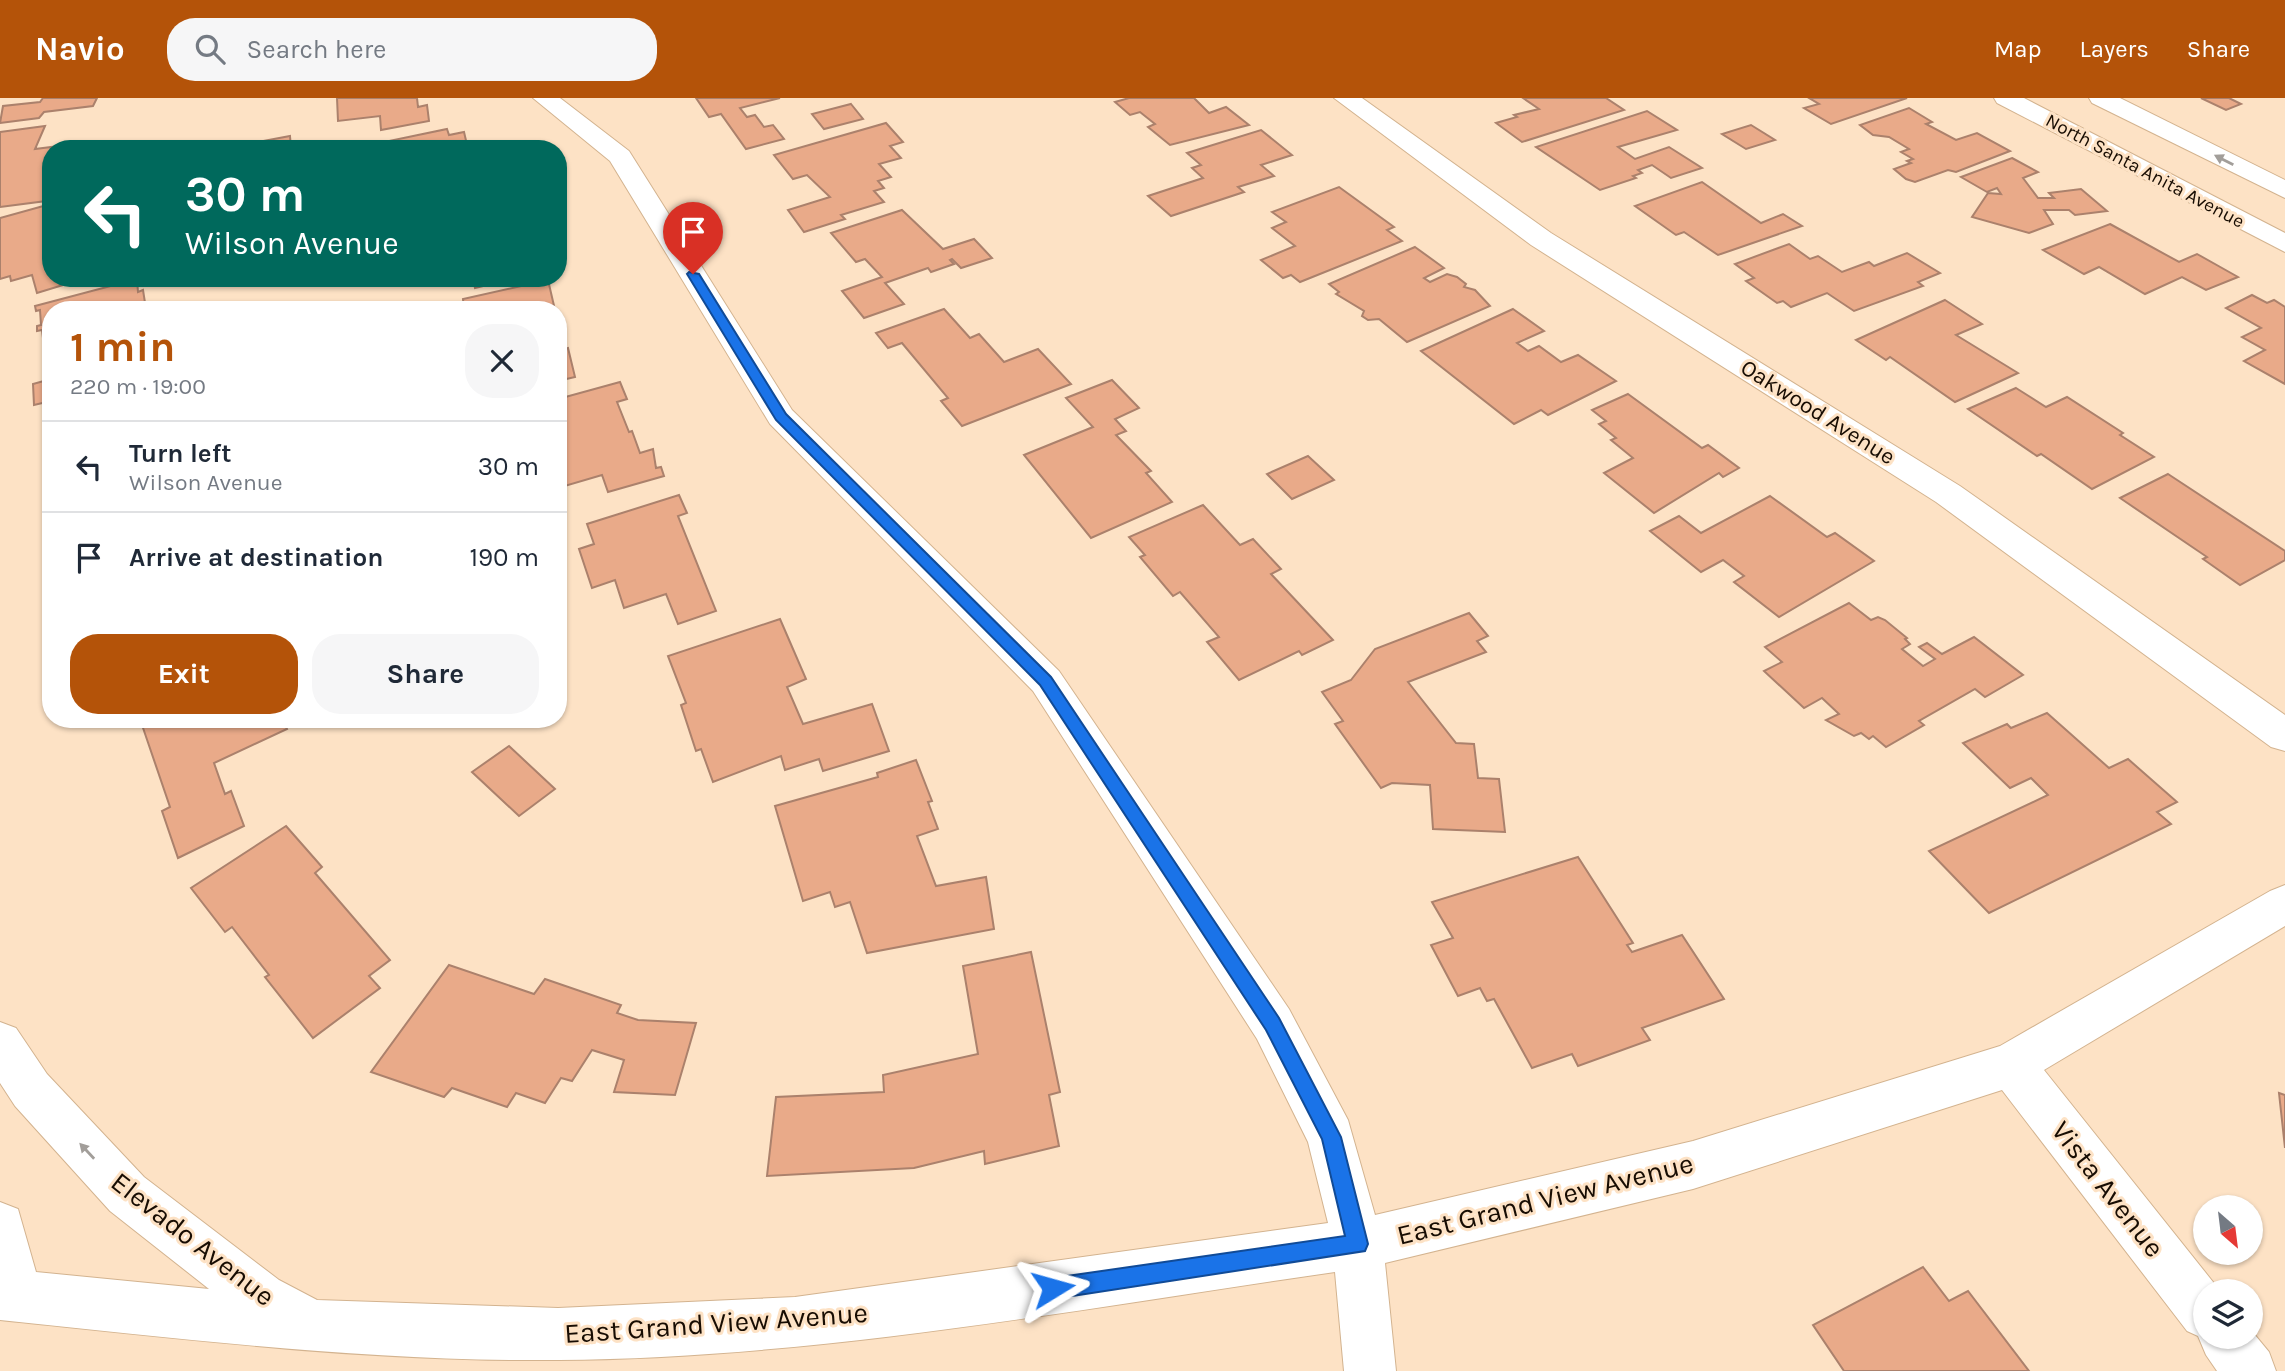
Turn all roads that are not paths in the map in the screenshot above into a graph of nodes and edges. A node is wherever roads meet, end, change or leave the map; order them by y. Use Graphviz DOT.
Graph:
graph roads {
  1 [pos="545,98"];
  2 [pos="1346,98"];
  3 [pos="2006,98"];
  4 [pos="2101,98"];
  5 [pos="2285,190"];
  6 [pos="2285,244"];
  7 [pos="2285,736"];
  8 [pos="2285,904"];
  9 [pos="0,1043"];
  10 [pos="2011,1065"];
  11 [pos="0,1227"];
  12 [pos="1358,1244"];
  13 [pos="8,1295"];
  14 [pos="2193,1298"];
  15 [pos="315,1326"];
  16 [pos="2233,1349"];
  17 [pos="1370,1371"];
  18 [pos="2250,1371"];
  1 -- 12 [label="street"];
  2 -- 7 [label="street, Oakwood Avenue"];
  3 -- 6 [label="street, North Santa Anita Avenue"];
  5 -- 4 [label="street, North Santa Anita Avenue, one-way"];
  8 -- 10 [label="street, East Grand View Avenue"];
  15 -- 9 [label="street, Elevado Avenue, one-way"];
  10 -- 12 [label="street, East Grand View Avenue"];
  10 -- 14 [label="street, Vista Avenue"];
  11 -- 13 [label="street"];
  12 -- 15 [label="street, East Grand View Avenue"];
  12 -- 17 [label="street"];
  13 -- 15 [label="street, East Grand View Avenue"];
  16 -- 18 [label="street"];
}
